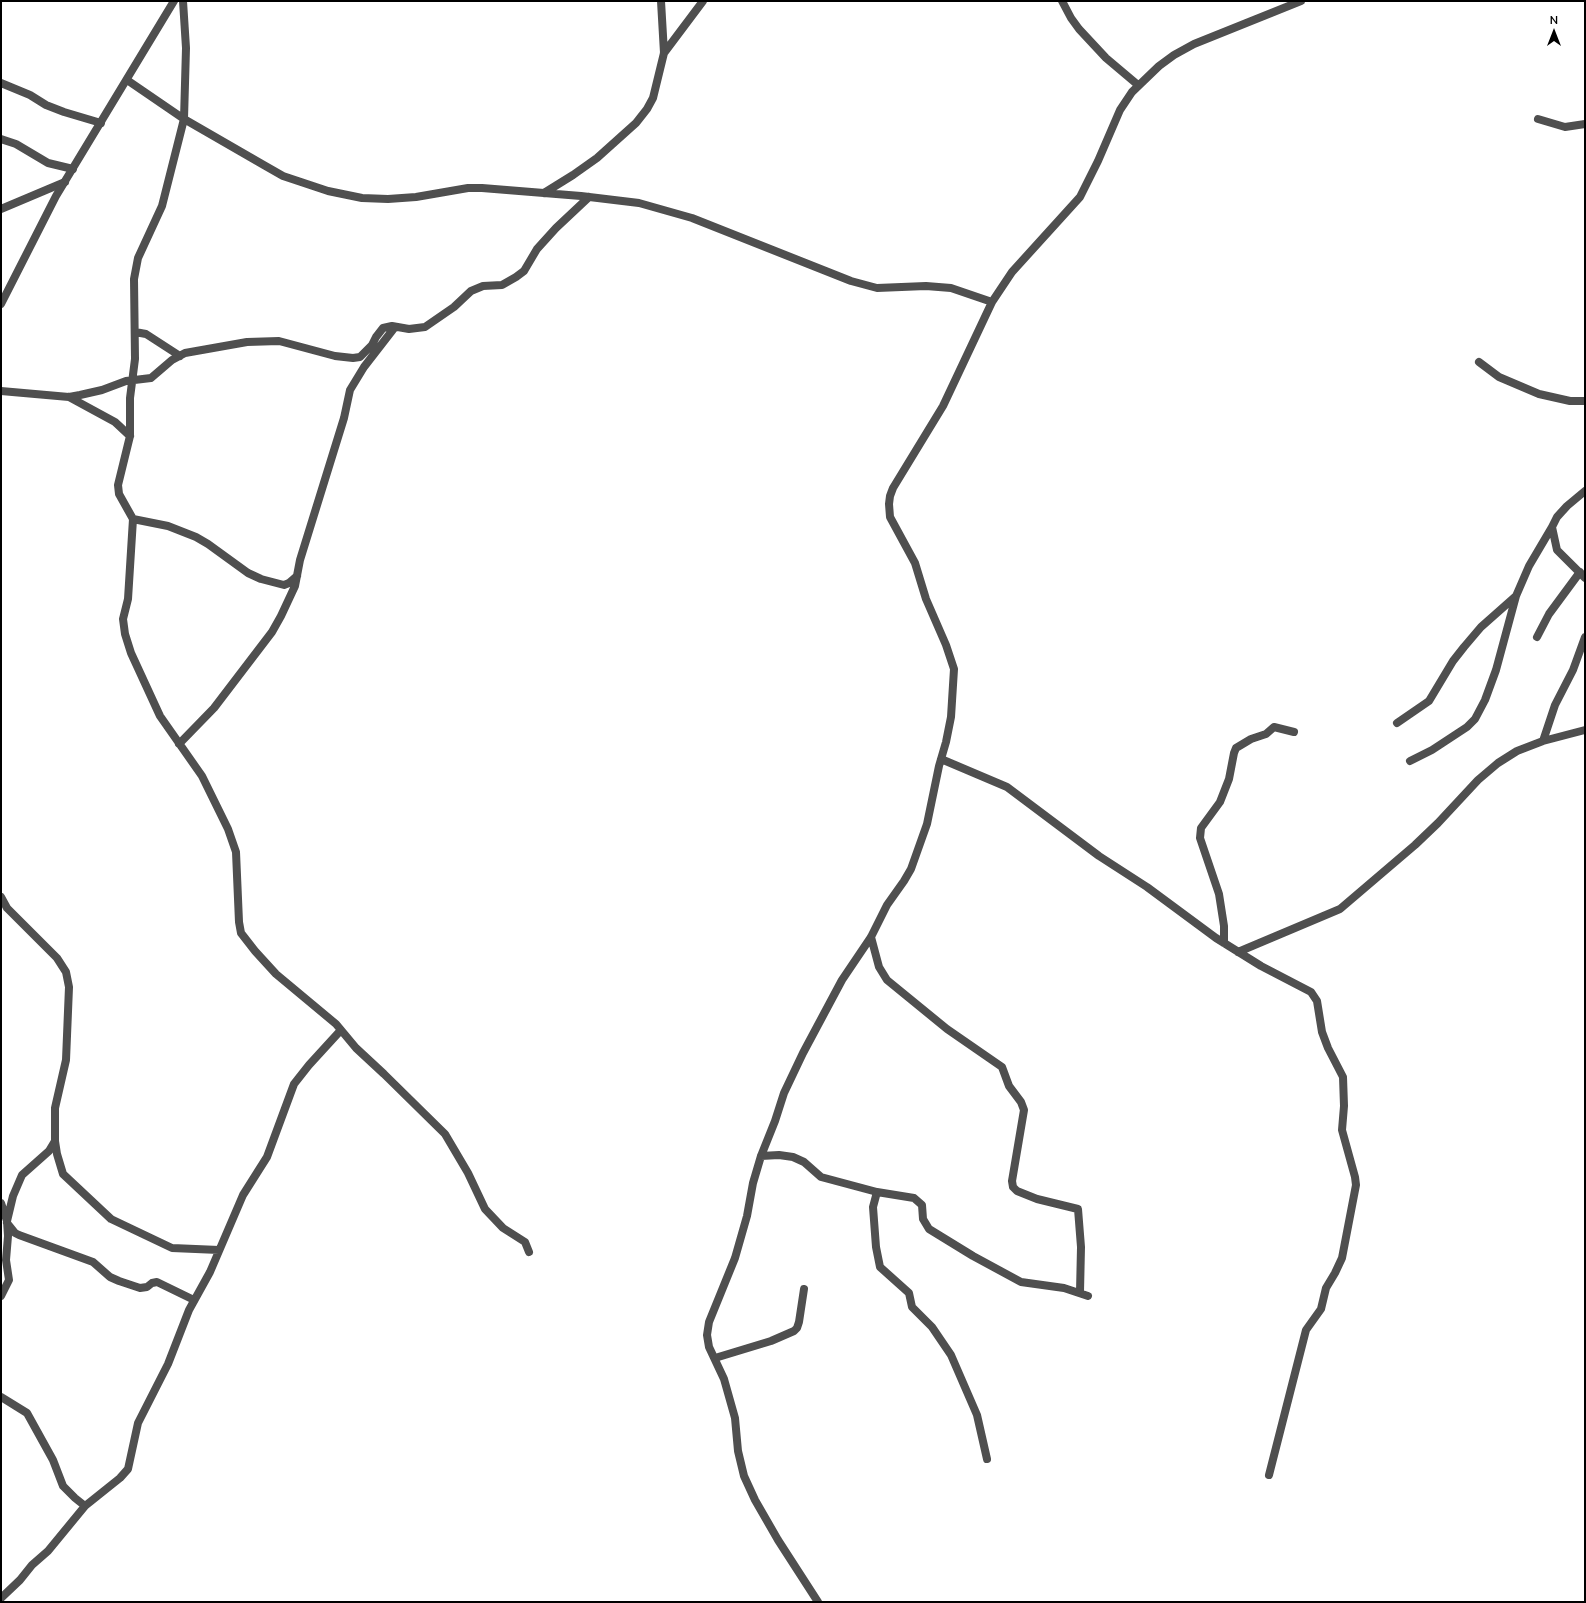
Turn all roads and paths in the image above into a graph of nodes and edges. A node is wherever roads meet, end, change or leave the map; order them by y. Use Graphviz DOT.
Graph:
graph roads {
  1 [pos="174,1"];
  2 [pos="183,1"];
  3 [pos="662,1"];
  4 [pos="703,1"];
  5 [pos="1062,1"];
  6 [pos="1301,1"];
  7 [pos="664,53"];
  8 [pos="127,80"];
  9 [pos="1,83"];
  10 [pos="1138,85"];
  11 [pos="184,119"];
  12 [pos="1538,120"];
  13 [pos="101,123"];
  14 [pos="1585,124"];
  15 [pos="1,139"];
  16 [pos="73,169"];
  17 [pos="65,182"];
  18 [pos="544,193"];
  19 [pos="589,198"];
  20 [pos="1,209"];
  21 [pos="992,302"];
  22 [pos="1,304"];
  23 [pos="395,327"];
  24 [pos="135,332"];
  25 [pos="180,356"];
  26 [pos="1479,362"];
  27 [pos="132,380"];
  28 [pos="1,390"];
  29 [pos="68,397"];
  30 [pos="1585,401"];
  31 [pos="130,436"];
  32 [pos="1585,491"];
  33 [pos="133,519"];
  34 [pos="1552,527"];
  35 [pos="1582,573"];
  36 [pos="297,576"];
  37 [pos="1516,596"];
  38 [pos="1537,636"];
  39 [pos="1585,637"];
  40 [pos="1397,723"];
  41 [pos="1585,730"];
  42 [pos="1294,732"];
  43 [pos="1543,741"];
  44 [pos="179,744"];
  45 [pos="941,759"];
  46 [pos="1410,760"];
  47 [pos="1,896"];
  48 [pos="871,938"];
  49 [pos="1224,943"];
  50 [pos="1238,952"];
  51 [pos="341,1030"];
  52 [pos="55,1141"];
  53 [pos="761,1156"];
  54 [pos="877,1192"];
  55 [pos="1,1203"];
  56 [pos="7,1222"];
  57 [pos="219,1250"];
  58 [pos="528,1252"];
  59 [pos="804,1289"];
  60 [pos="1080,1292"];
  61 [pos="1,1296"];
  62 [pos="1088,1296"];
  63 [pos="194,1300"];
  64 [pos="715,1358"];
  65 [pos="1,1397"];
  66 [pos="987,1459"];
  67 [pos="1269,1475"];
  68 [pos="85,1506"];
  69 [pos="1,1598"];
  70 [pos="818,1602"];
  1 -- 8 [label="street"];
  2 -- 11 [label="street"];
  3 -- 7 [label="street"];
  4 -- 7 [label="street"];
  5 -- 10 [label="street"];
  6 -- 10 [label="street"];
  7 -- 18 [label="street"];
  8 -- 11 [label="street"];
  8 -- 13 [label="street"];
  9 -- 13 [label="street"];
  10 -- 21 [label="street"];
  11 -- 18 [label="street"];
  11 -- 24 [label="street"];
  12 -- 14 [label="street"];
  13 -- 16 [label="street"];
  15 -- 16 [label="street"];
  16 -- 17 [label="street"];
  17 -- 20 [label="street"];
  17 -- 22 [label="street"];
  18 -- 19 [label="street"];
  19 -- 21 [label="street"];
  19 -- 23 [label="street"];
  21 -- 45 [label="street"];
  23 -- 25 [label="street"];
  23 -- 36 [label="street"];
  24 -- 25 [label="street"];
  24 -- 27 [label="street"];
  25 -- 27 [label="street"];
  26 -- 30 [label="street"];
  27 -- 29 [label="street"];
  27 -- 31 [label="street"];
  28 -- 29 [label="street"];
  29 -- 31 [label="street"];
  31 -- 33 [label="street"];
  32 -- 34 [label="street"];
  33 -- 36 [label="street"];
  33 -- 44 [label="street"];
  34 -- 35 [label="street"];
  34 -- 37 [label="street"];
  35 -- 38 [label="street"];
  36 -- 44 [label="street"];
  37 -- 40 [label="street"];
  37 -- 46 [label="street"];
  39 -- 43 [label="street"];
  41 -- 43 [label="street"];
  42 -- 49 [label="street"];
  43 -- 50 [label="street"];
  44 -- 51 [label="street"];
  45 -- 48 [label="street"];
  45 -- 49 [label="street"];
  47 -- 52 [label="street"];
  48 -- 53 [label="street"];
  48 -- 60 [label="street"];
  49 -- 50 [label="street"];
  50 -- 67 [label="street"];
  51 -- 57 [label="street"];
  51 -- 58 [label="street"];
  52 -- 56 [label="street"];
  52 -- 57 [label="street"];
  53 -- 54 [label="street"];
  53 -- 64 [label="street"];
  54 -- 60 [label="street"];
  54 -- 66 [label="street"];
  55 -- 56 [label="street"];
  56 -- 61 [label="street"];
  56 -- 63 [label="street"];
  57 -- 63 [label="street"];
  59 -- 64 [label="street"];
  60 -- 62 [label="street"];
  63 -- 68 [label="street"];
  64 -- 70 [label="street"];
  65 -- 68 [label="street"];
  68 -- 69 [label="street"];
}
